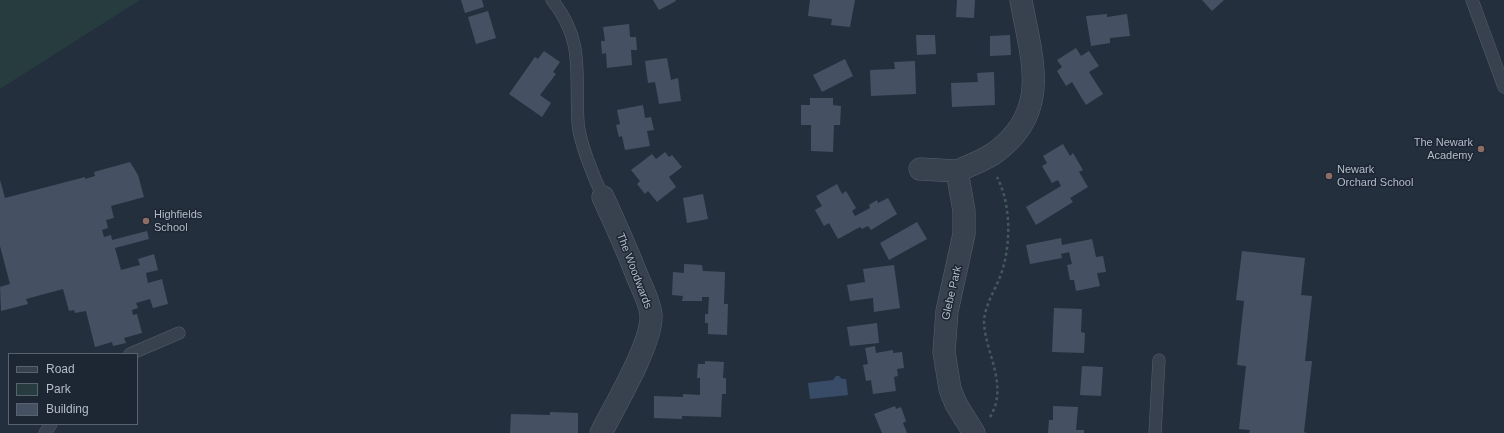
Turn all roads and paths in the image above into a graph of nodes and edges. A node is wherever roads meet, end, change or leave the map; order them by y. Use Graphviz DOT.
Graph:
graph roads {
  1 [pos="552,0"];
  2 [pos="1021,0"];
  3 [pos="1472,0"];
  4 [pos="1504,87"];
  5 [pos="987,157"];
  6 [pos="920,169"];
  7 [pos="957,171"];
  8 [pos="603,197"];
  9 [pos="179,333"];
  10 [pos="132,353"];
  11 [pos="1159,360"];
  12 [pos="981,426"];
  13 [pos="601,433"];
  14 [pos="1155,433"];
  1 -- 8 [label="lane"];
  2 -- 5 [label="street"];
  3 -- 4 [label="lane"];
  5 -- 7 [label="street"];
  5 -- 12 [label="path"];
  6 -- 7 [label="street"];
  7 -- 12 [label="street, Glebe Park"];
  8 -- 13 [label="street, The Woodwards"];
  9 -- 10 [label="lane"];
  11 -- 14 [label="lane"];
}
